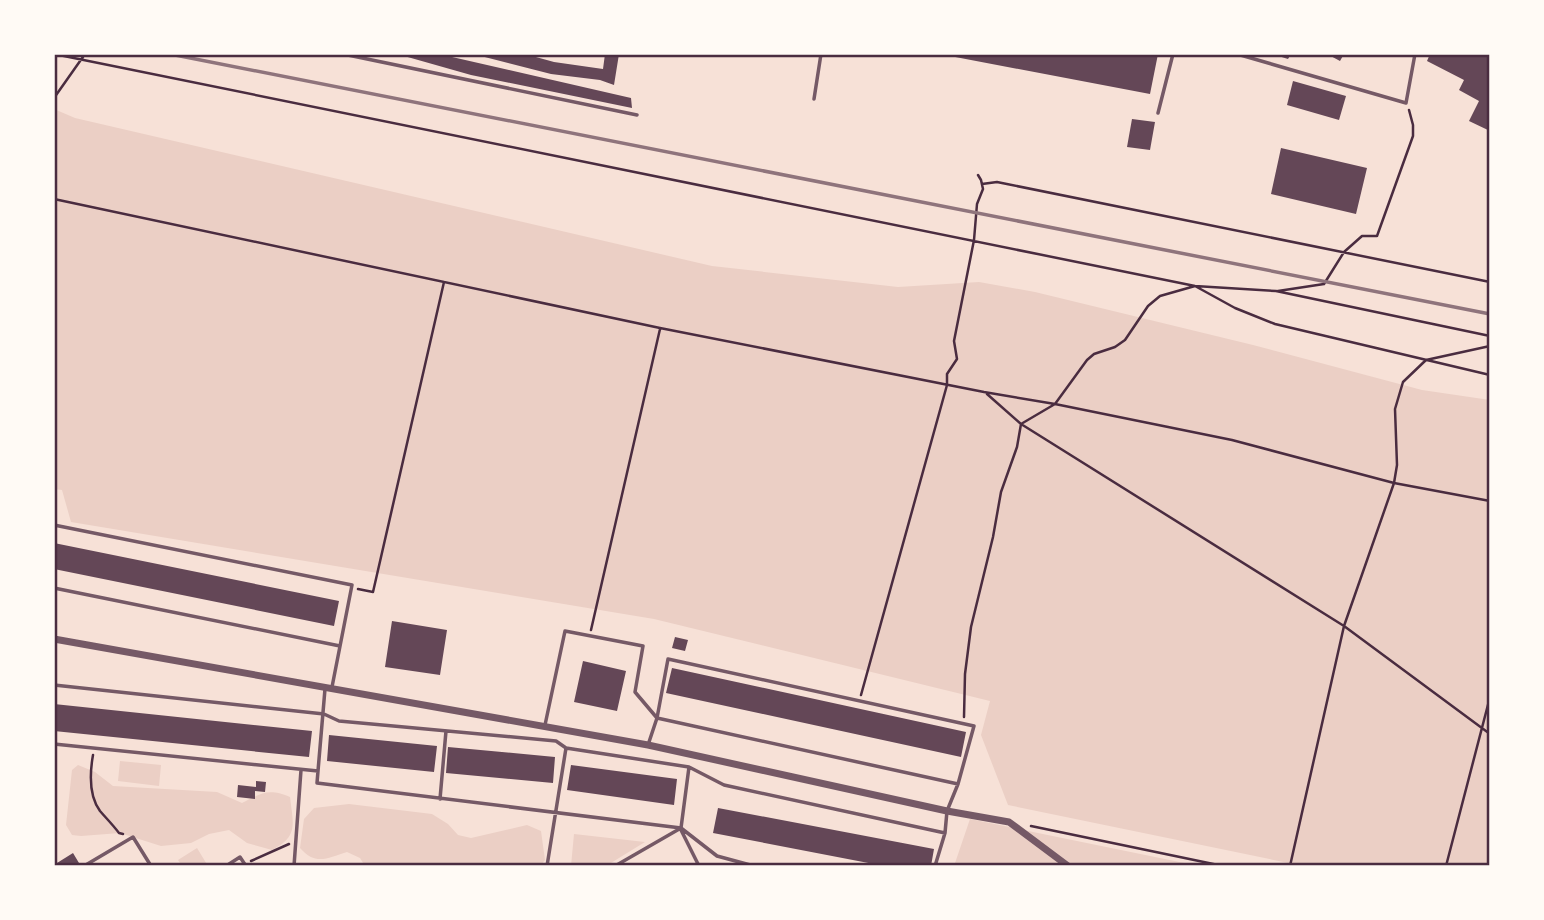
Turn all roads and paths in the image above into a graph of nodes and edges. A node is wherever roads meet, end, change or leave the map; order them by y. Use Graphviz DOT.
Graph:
graph roads {
  1 [pos="54,54"];
  2 [pos="85,54"];
  3 [pos="343,54"];
  4 [pos="821,54"];
  5 [pos="1173,54"];
  6 [pos="1237,54"];
  7 [pos="1415,54"];
  8 [pos="80,60"];
  9 [pos="54,98"];
  10 [pos="814,99"];
  11 [pos="1406,103"];
  12 [pos="1158,113"];
  13 [pos="637,115"];
  14 [pos="978,175"];
  15 [pos="982,184"];
  16 [pos="54,200"];
  17 [pos="974,240"];
  18 [pos="1344,252"];
  19 [pos="444,282"];
  20 [pos="1490,282"];
  21 [pos="1195,286"];
  22 [pos="1276,291"];
  23 [pos="660,328"];
  24 [pos="1490,336"];
  25 [pos="1490,346"];
  26 [pos="1426,360"];
  27 [pos="1490,375"];
  28 [pos="947,384"];
  29 [pos="984,392"];
  30 [pos="1055,404"];
  31 [pos="1021,424"];
  32 [pos="1394,483"];
  33 [pos="1490,500"];
  34 [pos="54,525"];
  35 [pos="54,588"];
  36 [pos="352,588"];
  37 [pos="1344,626"];
  38 [pos="589,636"];
  39 [pos="54,639"];
  40 [pos="340,646"];
  41 [pos="54,685"];
  42 [pos="329,688"];
  43 [pos="1490,697"];
  44 [pos="859,701"];
  45 [pos="324,714"];
  46 [pos="657,718"];
  47 [pos="964,724"];
  48 [pos="545,726"];
  49 [pos="1481,729"];
  50 [pos="447,731"];
  51 [pos="1490,734"];
  52 [pos="54,744"];
  53 [pos="648,745"];
  54 [pos="92,748"];
  55 [pos="566,748"];
  56 [pos="690,768"];
  57 [pos="301,769"];
  58 [pos="318,771"];
  59 [pos="958,785"];
  60 [pos="440,799"];
  61 [pos="947,811"];
  62 [pos="556,814"];
  63 [pos="1009,822"];
  64 [pos="681,828"];
  65 [pos="945,833"];
  66 [pos="133,836"];
  67 [pos="296,841"];
  68 [pos="245,865"];
  69 [pos="84,866"];
  70 [pos="151,866"];
  71 [pos="226,866"];
  72 [pos="294,866"];
  73 [pos="547,866"];
  74 [pos="615,866"];
  75 [pos="699,866"];
  76 [pos="754,866"];
  77 [pos="935,866"];
  78 [pos="1068,866"];
  79 [pos="1223,866"];
  80 [pos="1290,866"];
  81 [pos="1446,866"];
  1 -- 8 [label="path"];
  2 -- 8 [label="path"];
  3 -- 13 [label="lane"];
  4 -- 10 [label="lane"];
  5 -- 12 [label="lane"];
  6 -- 11 [label="lane"];
  7 -- 11 [label="lane"];
  8 -- 9 [label="path"];
  8 -- 17 [label="path"];
  11 -- 18 [label="path"];
  14 -- 15 [label="path"];
  15 -- 17 [label="path"];
  15 -- 18 [label="path"];
  16 -- 19 [label="path"];
  17 -- 21 [label="path"];
  17 -- 28 [label="path"];
  18 -- 20 [label="path"];
  18 -- 22 [label="path"];
  19 -- 23 [label="path"];
  19 -- 36 [label="path"];
  21 -- 22 [label="path"];
  21 -- 26 [label="path"];
  21 -- 30 [label="path"];
  22 -- 24 [label="path"];
  23 -- 28 [label="path"];
  23 -- 38 [label="path"];
  25 -- 26 [label="path"];
  26 -- 27 [label="path"];
  26 -- 32 [label="path"];
  28 -- 29 [label="path"];
  28 -- 44 [label="path"];
  29 -- 30 [label="path"];
  29 -- 31 [label="path"];
  30 -- 31 [label="path"];
  30 -- 32 [label="path"];
  31 -- 37 [label="path"];
  31 -- 47 [label="path"];
  32 -- 33 [label="path"];
  32 -- 37 [label="path"];
  34 -- 36 [label="lane"];
  35 -- 40 [label="lane"];
  36 -- 40 [label="lane"];
  37 -- 49 [label="path"];
  37 -- 80 [label="path"];
  38 -- 46 [label="lane"];
  38 -- 48 [label="lane"];
  39 -- 42 [label="street"];
  40 -- 42 [label="lane"];
  41 -- 45 [label="lane"];
  42 -- 45 [label="lane"];
  42 -- 48 [label="street"];
  43 -- 49 [label="path"];
  44 -- 46 [label="lane"];
  44 -- 47 [label="lane"];
  45 -- 50 [label="lane"];
  45 -- 58 [label="lane"];
  46 -- 53 [label="lane"];
  46 -- 59 [label="lane"];
  47 -- 59 [label="lane"];
  48 -- 53 [label="street"];
  49 -- 51 [label="path"];
  49 -- 81 [label="path"];
  50 -- 55 [label="lane"];
  50 -- 60 [label="lane"];
  52 -- 54 [label="lane"];
  53 -- 61 [label="street"];
  54 -- 57 [label="lane"];
  54 -- 66 [label="path"];
  55 -- 56 [label="lane"];
  55 -- 62 [label="lane"];
  56 -- 64 [label="lane"];
  56 -- 65 [label="lane"];
  57 -- 58 [label="lane"];
  57 -- 67 [label="lane"];
  58 -- 60 [label="lane"];
  59 -- 61 [label="lane"];
  60 -- 62 [label="lane"];
  61 -- 63 [label="street"];
  61 -- 65 [label="lane"];
  62 -- 64 [label="lane"];
  62 -- 73 [label="lane"];
  63 -- 78 [label="street"];
  63 -- 79 [label="path"];
  64 -- 74 [label="lane"];
  64 -- 75 [label="lane"];
  64 -- 76 [label="lane"];
  65 -- 77 [label="lane"];
  66 -- 69 [label="lane"];
  66 -- 70 [label="lane"];
  67 -- 68 [label="path"];
  67 -- 72 [label="lane"];
  68 -- 71 [label="lane"];
}
